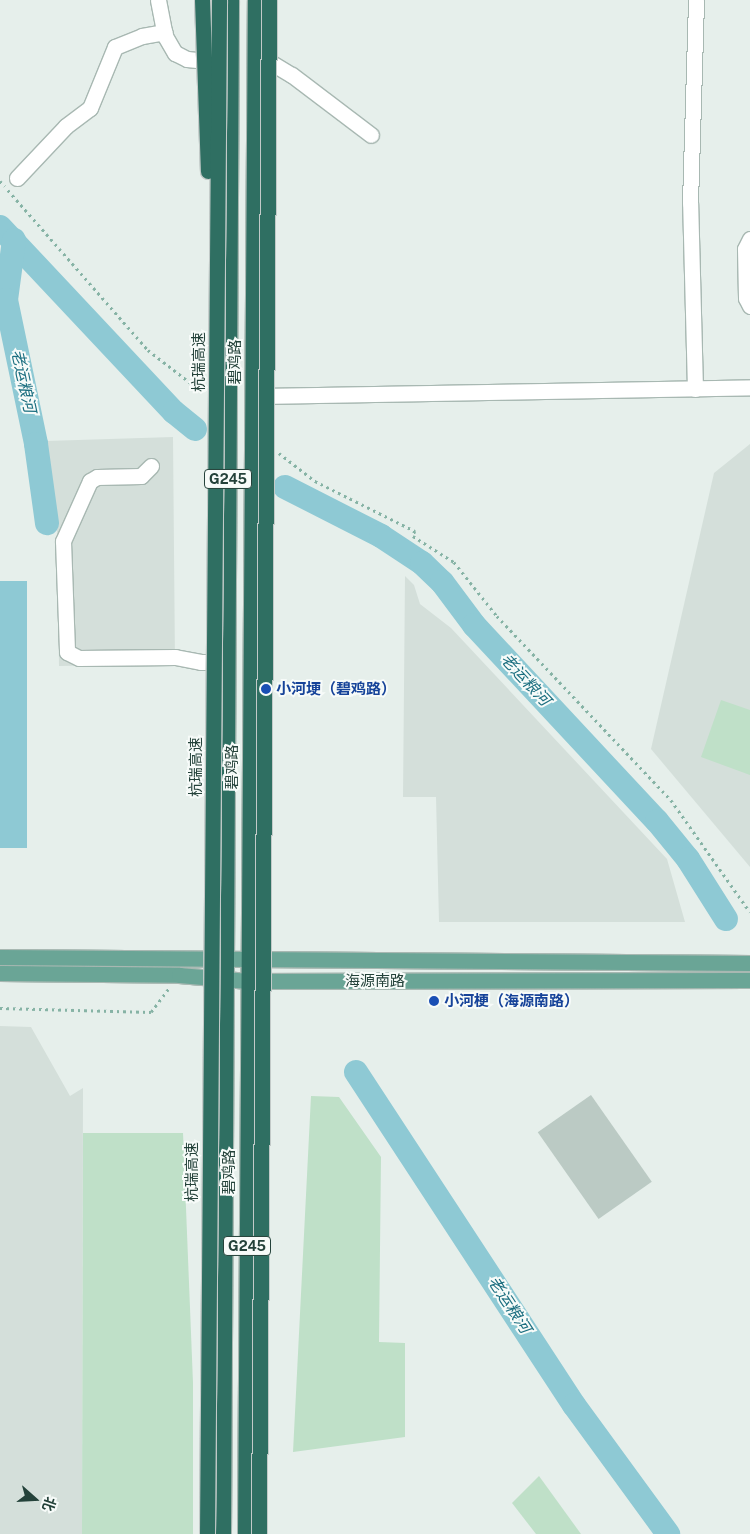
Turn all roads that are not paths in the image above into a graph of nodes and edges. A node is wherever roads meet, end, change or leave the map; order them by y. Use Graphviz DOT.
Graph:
graph roads {
  1 [pos="158,0"];
  2 [pos="202,0"];
  3 [pos="219,0"];
  4 [pos="231,0"];
  5 [pos="255,0"];
  6 [pos="269,0"];
  7 [pos="696,0"];
  8 [pos="165,32"];
  9 [pos="254,53"];
  10 [pos="231,63"];
  11 [pos="371,135"];
  12 [pos="16,178"];
  13 [pos="750,239"];
  14 [pos="750,306"];
  15 [pos="750,388"];
  16 [pos="695,389"];
  17 [pos="252,396"];
  18 [pos="216,411"];
  19 [pos="151,466"];
  20 [pos="227,662"];
  21 [pos="0,957"];
  22 [pos="227,959"];
  23 [pos="248,959"];
  24 [pos="750,963"];
  25 [pos="0,973"];
  26 [pos="750,980"];
  27 [pos="226,981"];
  28 [pos="248,981"];
  29 [pos="207,1534"];
  30 [pos="223,1534"];
  31 [pos="246,1534"];
  32 [pos="259,1534"];
  1 -- 8 [label="lane"];
  2 -- 18 [label="highway, bridge"];
  3 -- 18 [label="highway, 杭瑞高速, bridge"];
  4 -- 10 [label="highway, 碧鸡路 / G245"];
  5 -- 9 [label="highway, 碧鸡路 / G245"];
  6 -- 32 [label="highway, bridge"];
  7 -- 16 [label="lane"];
  8 -- 10 [label="lane"];
  8 -- 12 [label="lane"];
  9 -- 11 [label="lane"];
  9 -- 17 [label="highway, 碧鸡路 / G245"];
  10 -- 20 [label="highway, 碧鸡路 / G245"];
  13 -- 14 [label="lane"];
  15 -- 16 [label="lane"];
  16 -- 17 [label="lane"];
  17 -- 23 [label="highway, 碧鸡路 / G245"];
  18 -- 29 [label="highway, 杭瑞高速, bridge"];
  19 -- 20 [label="lane"];
  20 -- 22 [label="highway, 碧鸡路 / G245"];
  21 -- 22 [label="main road, 海源南路"];
  22 -- 23 [label="main road, 海源南路"];
  22 -- 27 [label="highway, 碧鸡路 / G245"];
  23 -- 24 [label="main road, 海源南路"];
  23 -- 28 [label="highway, 碧鸡路 / G245"];
  25 -- 27 [label="main road, 海源南路"];
  26 -- 28 [label="main road, 海源南路"];
  27 -- 28 [label="main road, 海源南路"];
  27 -- 30 [label="highway, 碧鸡路 / G245"];
  28 -- 31 [label="highway, 碧鸡路 / G245"];
}
